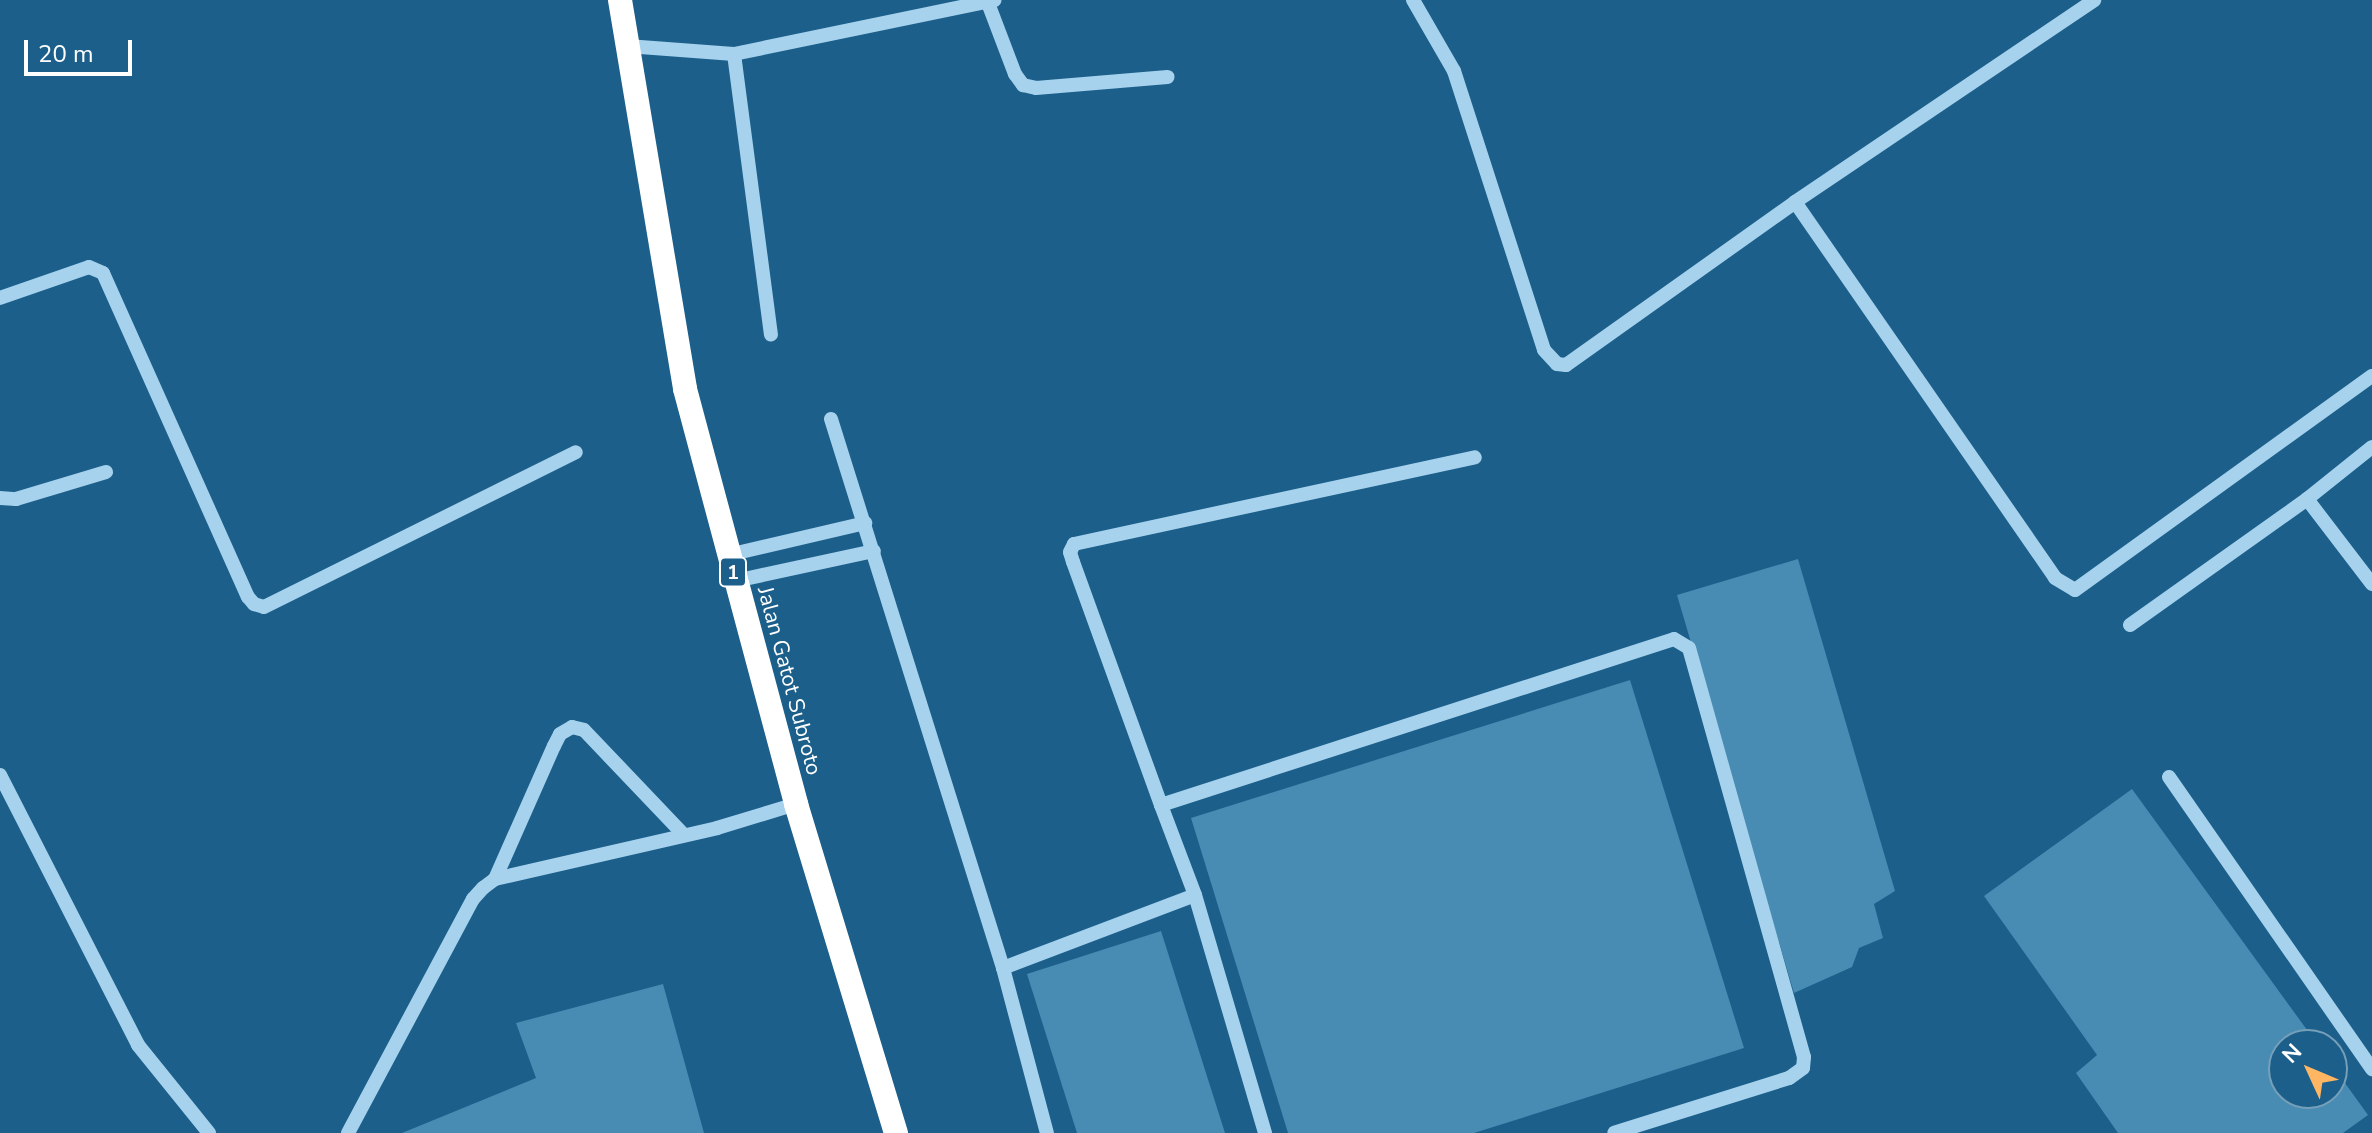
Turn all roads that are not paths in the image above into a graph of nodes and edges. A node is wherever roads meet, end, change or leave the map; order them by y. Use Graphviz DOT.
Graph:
graph roads {
  1 [pos="620,0"];
  2 [pos="1413,0"];
  3 [pos="2094,0"];
  4 [pos="991,2"];
  5 [pos="627,46"];
  6 [pos="734,54"];
  7 [pos="1168,77"];
  8 [pos="1795,202"];
  9 [pos="0,298"];
  10 [pos="771,335"];
  11 [pos="2372,376"];
  12 [pos="831,419"];
  13 [pos="2372,447"];
  14 [pos="576,452"];
  15 [pos="1475,457"];
  16 [pos="106,472"];
  17 [pos="0,498"];
  18 [pos="2307,499"];
  19 [pos="865,523"];
  20 [pos="874,551"];
  21 [pos="728,555"];
  22 [pos="735,581"];
  23 [pos="2372,584"];
  24 [pos="2130,625"];
  25 [pos="0,775"];
  26 [pos="2169,777"];
  27 [pos="796,804"];
  28 [pos="1161,805"];
  29 [pos="684,835"];
  30 [pos="495,879"];
  31 [pos="1195,895"];
  32 [pos="1003,968"];
  33 [pos="2372,1069"];
  34 [pos="209,1133"];
  35 [pos="348,1133"];
  36 [pos="896,1133"];
  37 [pos="1047,1133"];
  38 [pos="1265,1133"];
  39 [pos="1614,1133"];
  1 -- 5 [label="highway, Jalan Gatot Subroto / 1"];
  2 -- 8 [label="lane"];
  3 -- 8 [label="lane"];
  4 -- 6 [label="lane"];
  4 -- 7 [label="lane"];
  5 -- 6 [label="lane"];
  5 -- 21 [label="highway, Jalan Gatot Subroto / 1"];
  6 -- 10 [label="lane"];
  8 -- 11 [label="lane"];
  9 -- 14 [label="lane"];
  12 -- 19 [label="lane"];
  13 -- 18 [label="lane"];
  15 -- 28 [label="lane"];
  16 -- 17 [label="lane"];
  18 -- 23 [label="lane"];
  18 -- 24 [label="lane"];
  19 -- 20 [label="lane"];
  19 -- 21 [label="lane"];
  20 -- 22 [label="lane"];
  20 -- 32 [label="lane"];
  21 -- 22 [label="highway, Jalan Gatot Subroto / 1"];
  22 -- 27 [label="highway, Jalan Gatot Subroto / 1"];
  25 -- 34 [label="lane"];
  26 -- 33 [label="lane"];
  27 -- 29 [label="lane"];
  27 -- 36 [label="highway, Jalan Gatot Subroto / 1"];
  28 -- 31 [label="lane"];
  28 -- 39 [label="lane"];
  29 -- 30 [label="lane"];
  29 -- 30 [label="lane"];
  30 -- 35 [label="lane"];
  31 -- 32 [label="lane"];
  31 -- 38 [label="lane"];
  32 -- 37 [label="lane"];
}
